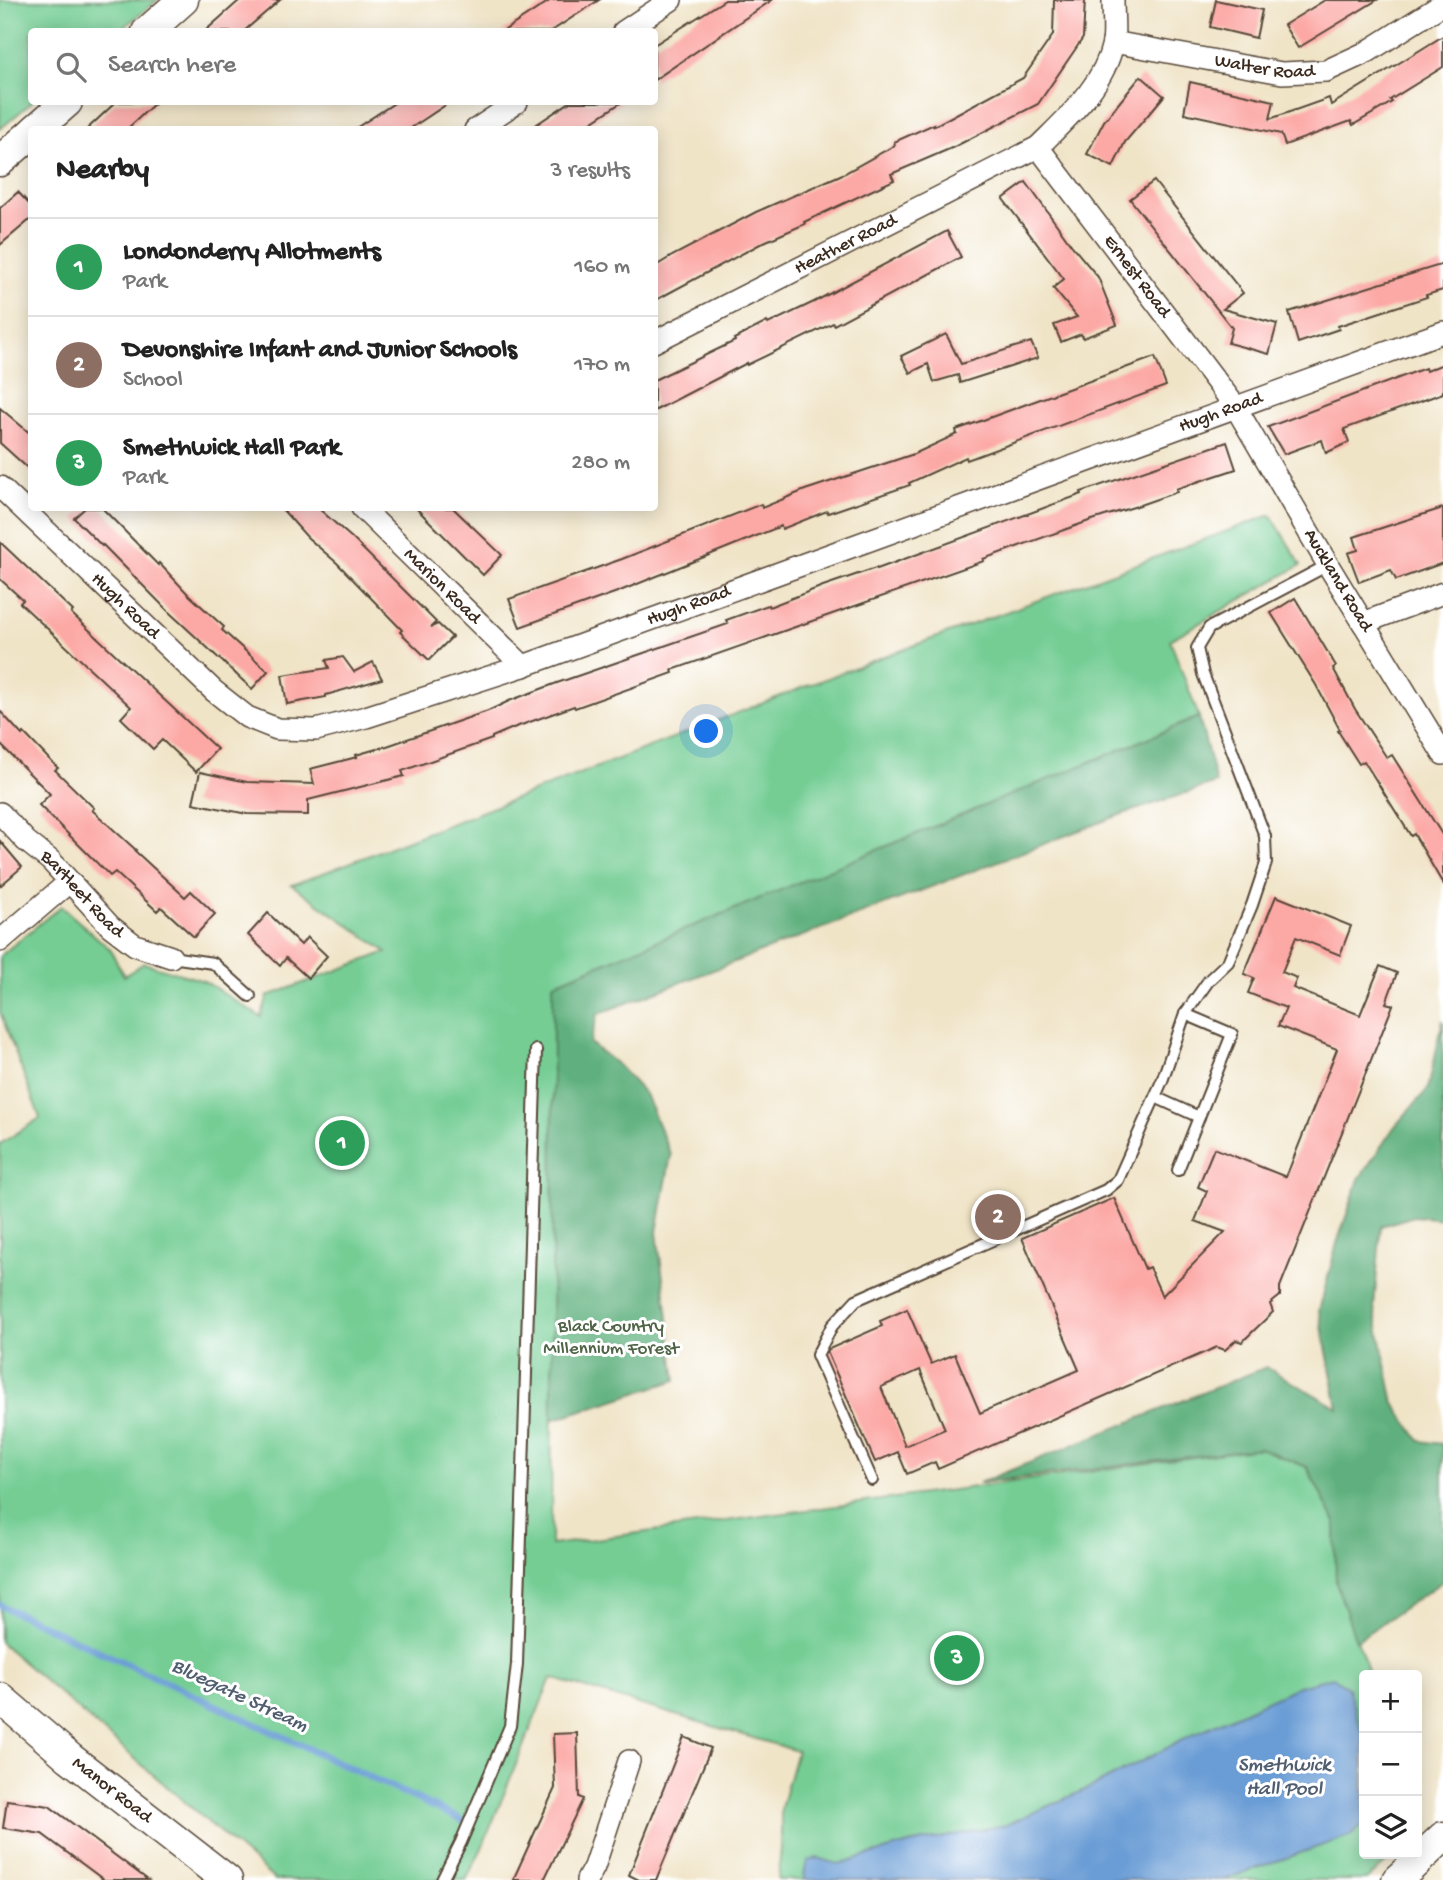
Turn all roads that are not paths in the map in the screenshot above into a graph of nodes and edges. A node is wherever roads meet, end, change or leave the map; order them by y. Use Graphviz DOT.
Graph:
graph roads {
  1 [pos="183,0"];
  2 [pos="671,0"];
  3 [pos="1113,0"];
  4 [pos="1443,4"];
  5 [pos="152,28"];
  6 [pos="629,28"];
  7 [pos="1113,42"];
  8 [pos="64,105"];
  9 [pos="512,105"];
  10 [pos="42,126"];
  11 [pos="481,126"];
  12 [pos="1038,147"];
  13 [pos="1443,332"];
  14 [pos="658,340"];
  15 [pos="1235,406"];
  16 [pos="0,487"];
  17 [pos="365,511"];
  18 [pos="1328,565"];
  19 [pos="1443,593"];
  20 [pos="1363,623"];
  21 [pos="523,666"];
  22 [pos="1443,754"];
  23 [pos="0,813"];
  24 [pos="69,882"];
  25 [pos="0,941"];
  26 [pos="171,957"];
  27 [pos="250,996"];
  28 [pos="1185,1014"];
  29 [pos="536,1050"];
  30 [pos="1155,1097"];
  31 [pos="1199,1116"];
  32 [pos="1178,1170"];
  33 [pos="872,1480"];
  34 [pos="0,1698"];
  35 [pos="629,1761"];
  36 [pos="1443,1837"];
  37 [pos="1408,1876"];
  38 [pos="227,1880"];
  39 [pos="442,1880"];
  40 [pos="587,1880"];
  1 -- 5 [label="street"];
  2 -- 6 [label="street"];
  3 -- 7 [label="street"];
  4 -- 7 [label="street, Walter Road"];
  7 -- 12 [label="street, Heather Road"];
  8 -- 10 [label="street"];
  9 -- 11 [label="street"];
  12 -- 14 [label="street, Heather Road"];
  12 -- 15 [label="street, Ernest Road"];
  13 -- 15 [label="street, Hugh Road"];
  15 -- 18 [label="street, Auckland Road"];
  15 -- 21 [label="street, Hugh Road"];
  16 -- 21 [label="street, Hugh Road"];
  17 -- 21 [label="street, Marion Road"];
  18 -- 20 [label="street, Auckland Road"];
  18 -- 28 [label="lane"];
  19 -- 20 [label="street"];
  20 -- 22 [label="street, Auckland Road"];
  23 -- 24 [label="street, Bartleet Road"];
  24 -- 25 [label="street"];
  24 -- 26 [label="street, Bartleet Road"];
  26 -- 27 [label="lane"];
  28 -- 30 [label="lane"];
  28 -- 31 [label="lane"];
  29 -- 39 [label="lane"];
  30 -- 31 [label="lane"];
  30 -- 33 [label="lane"];
  31 -- 32 [label="lane"];
  34 -- 38 [label="street, Manor Road"];
  35 -- 40 [label="street"];
  36 -- 37 [label="street"];
}
